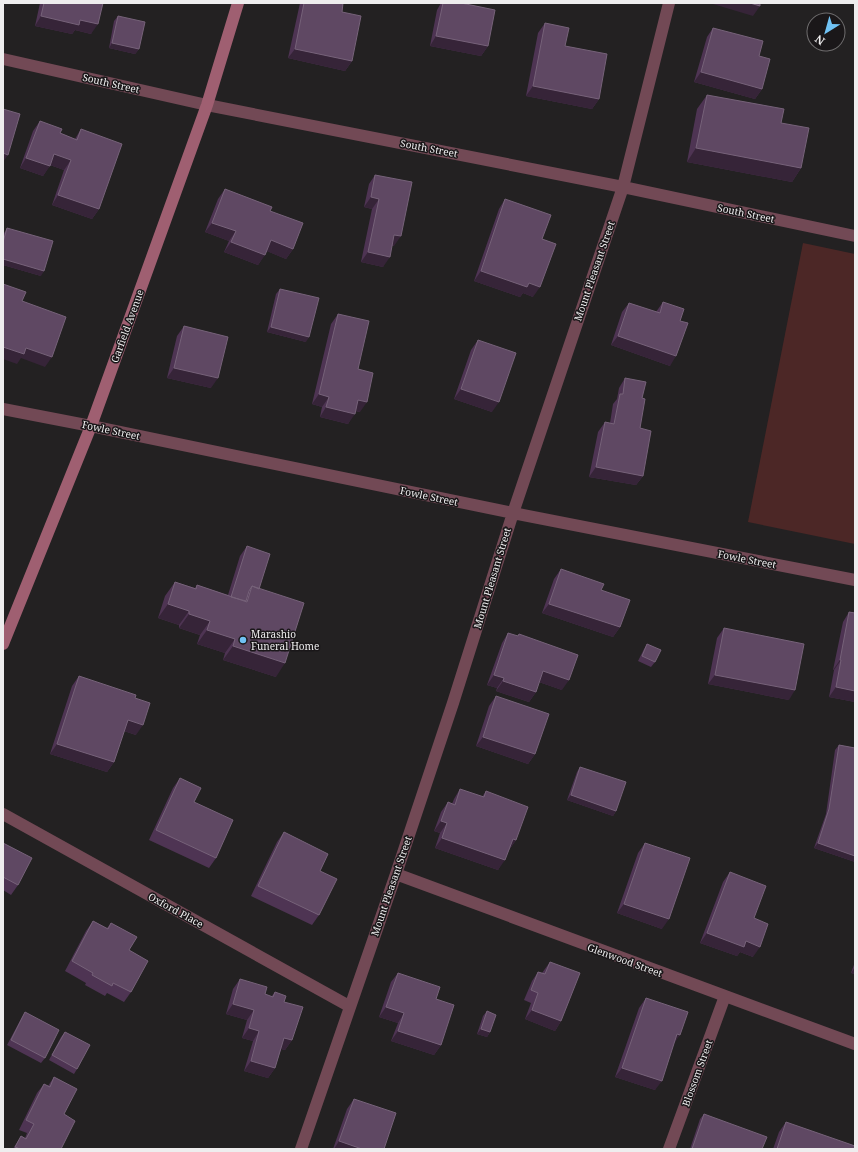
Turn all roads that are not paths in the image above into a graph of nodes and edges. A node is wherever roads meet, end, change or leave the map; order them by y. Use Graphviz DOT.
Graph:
graph roads {
  1 [pos="238,3"];
  2 [pos="669,3"];
  3 [pos="3,59"];
  4 [pos="208,105"];
  5 [pos="623,187"];
  6 [pos="855,236"];
  7 [pos="3,409"];
  8 [pos="91,426"];
  9 [pos="513,513"];
  10 [pos="855,580"];
  11 [pos="3,644"];
  12 [pos="3,814"];
  13 [pos="396,874"];
  14 [pos="725,996"];
  15 [pos="349,1006"];
  16 [pos="855,1044"];
  17 [pos="301,1149"];
  18 [pos="669,1149"];
  1 -- 4 [label="street, Garfield Avenue"];
  2 -- 5 [label="street, Mount Pleasant Street"];
  3 -- 4 [label="street, South Street"];
  4 -- 5 [label="street, South Street"];
  4 -- 8 [label="street, Garfield Avenue"];
  5 -- 6 [label="street, South Street"];
  5 -- 9 [label="street, Mount Pleasant Street"];
  7 -- 8 [label="street, Fowle Street"];
  8 -- 9 [label="street, Fowle Street"];
  8 -- 11 [label="street, Garfield Avenue"];
  9 -- 10 [label="street, Fowle Street"];
  9 -- 13 [label="street, Mount Pleasant Street"];
  12 -- 15 [label="street, Oxford Place"];
  13 -- 14 [label="street, Glenwood Street"];
  13 -- 15 [label="street, Mount Pleasant Street"];
  14 -- 16 [label="street, Glenwood Street"];
  14 -- 18 [label="street, Blossom Street"];
  15 -- 17 [label="street, Mount Pleasant Street"];
}
